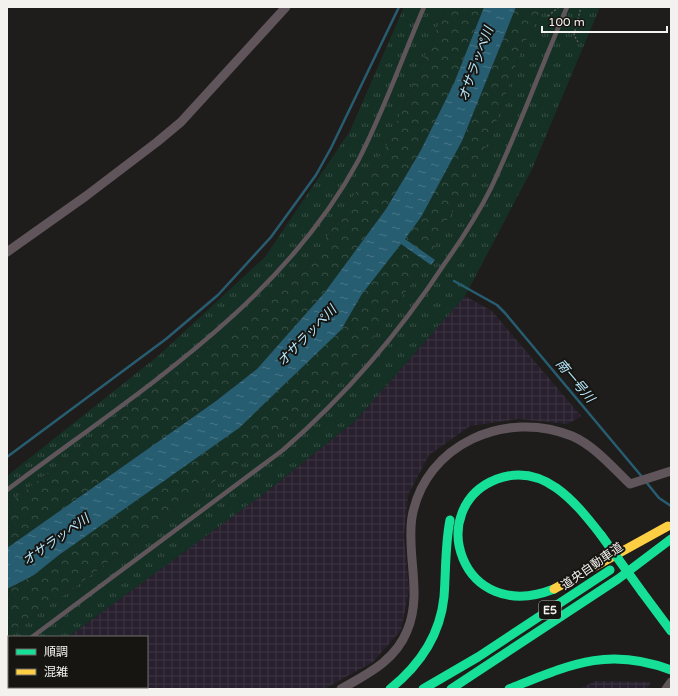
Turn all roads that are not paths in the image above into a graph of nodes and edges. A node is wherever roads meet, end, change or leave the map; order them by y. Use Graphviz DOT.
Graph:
graph roads {
  1 [pos="286,7"];
  2 [pos="424,7"];
  3 [pos="567,7"];
  4 [pos="7,252"];
  5 [pos="671,471"];
  6 [pos="567,484"];
  7 [pos="7,490"];
  8 [pos="453,509"];
  9 [pos="669,525"];
  10 [pos="604,534"];
  11 [pos="671,539"];
  12 [pos="645,590"];
  13 [pos="671,618"];
  14 [pos="671,631"];
  15 [pos="33,636"];
  16 [pos="671,670"];
  17 [pos="671,682"];
  18 [pos="341,689"];
  19 [pos="390,689"];
  20 [pos="423,689"];
  21 [pos="452,689"];
  22 [pos="509,689"];
  23 [pos="666,689"];
  1 -- 4 [label="street"];
  2 -- 7 [label="lane"];
  3 -- 15 [label="lane"];
  5 -- 18 [label="street"];
  6 -- 10 [label="highway"];
  8 -- 19 [label="highway"];
  9 -- 10 [label="highway"];
  9 -- 20 [label="highway, 道央自動車道 / E5"];
  10 -- 12 [label="highway, bridge"];
  11 -- 21 [label="highway, 道央自動車道 / E5"];
  12 -- 13 [label="highway"];
  12 -- 14 [label="highway"];
  16 -- 22 [label="highway"];
  17 -- 23 [label="street"];
}
